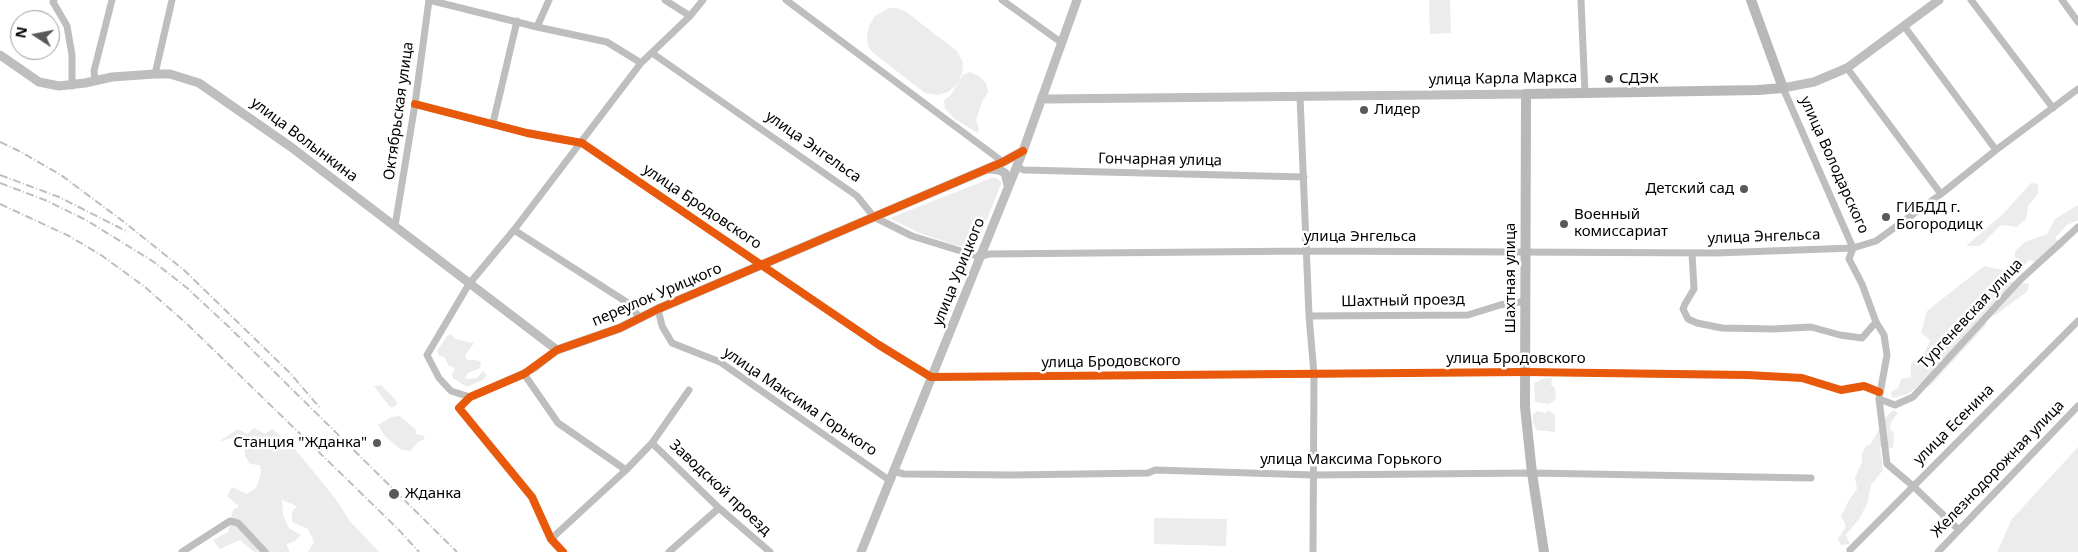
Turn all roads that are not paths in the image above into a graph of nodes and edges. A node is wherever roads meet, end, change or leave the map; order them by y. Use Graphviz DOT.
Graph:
graph roads {
  1 [pos="54,0"];
  2 [pos="112,0"];
  3 [pos="172,0"];
  4 [pos="429,0"];
  5 [pos="549,0"];
  6 [pos="665,0"];
  7 [pos="703,0"];
  8 [pos="786,0"];
  9 [pos="1002,0"];
  10 [pos="1077,0"];
  11 [pos="1581,0"];
  12 [pos="1751,0"];
  13 [pos="1939,0"];
  14 [pos="1971,0"];
  15 [pos="2062,0"];
  16 [pos="690,16"];
  17 [pos="517,21"];
  18 [pos="2078,22"];
  19 [pos="1904,26"];
  20 [pos="537,28"];
  21 [pos="1062,43"];
  22 [pos="652,54"];
  23 [pos="0,55"];
  24 [pos="641,63"];
  25 [pos="1847,68"];
  26 [pos="155,74"];
  27 [pos="96,81"];
  28 [pos="72,86"];
  29 [pos="1784,88"];
  30 [pos="2078,89"];
  31 [pos="1586,93"];
  32 [pos="1526,94"];
  33 [pos="1300,96"];
  34 [pos="1042,97"];
  35 [pos="415,104"];
  36 [pos="2053,108"];
  37 [pos="493,123"];
  38 [pos="582,143"];
  39 [pos="1996,150"];
  40 [pos="1023,151"];
  41 [pos="1003,162"];
  42 [pos="1016,167"];
  43 [pos="986,169"];
  44 [pos="1304,177"];
  45 [pos="1008,185"];
  46 [pos="1942,194"];
  47 [pos="874,217"];
  48 [pos="395,226"];
  49 [pos="2078,227"];
  50 [pos="514,230"];
  51 [pos="1854,248"];
  52 [pos="1307,251"];
  53 [pos="1526,252"];
  54 [pos="1692,253"];
  55 [pos="980,257"];
  56 [pos="762,264"];
  57 [pos="469,284"];
  58 [pos="1526,301"];
  59 [pos="658,309"];
  60 [pos="1309,316"];
  61 [pos="640,318"];
  62 [pos="2078,321"];
  63 [pos="1876,322"];
  64 [pos="557,350"];
  65 [pos="1525,372"];
  66 [pos="524,374"];
  67 [pos="1314,374"];
  68 [pos="931,377"];
  69 [pos="689,390"];
  70 [pos="1879,395"];
  71 [pos="470,397"];
  72 [pos="2078,406"];
  73 [pos="652,443"];
  74 [pos="626,470"];
  75 [pos="1532,473"];
  76 [pos="1313,475"];
  77 [pos="891,476"];
  78 [pos="1810,478"];
  79 [pos="1914,486"];
  80 [pos="719,508"];
  81 [pos="1959,530"];
  82 [pos="551,539"];
  83 [pos="1850,550"];
  84 [pos="766,551"];
  85 [pos="182,552"];
  86 [pos="265,552"];
  87 [pos="563,552"];
  88 [pos="669,552"];
  89 [pos="861,552"];
  90 [pos="1314,552"];
  91 [pos="1544,552"];
  92 [pos="1938,552"];
  1 -- 28 [label="street"];
  2 -- 27 [label="street"];
  3 -- 26 [label="street"];
  4 -- 17 [label="street"];
  4 -- 35 [label="street, Октябрьская улица"];
  5 -- 20 [label="street"];
  6 -- 16 [label="street"];
  7 -- 16 [label="street"];
  8 -- 41 [label="street"];
  9 -- 21 [label="street"];
  10 -- 21 [label="street, улица Урицкого"];
  11 -- 31 [label="street"];
  12 -- 29 [label="main road, улица Володарского"];
  13 -- 19 [label="street, улица Карла Маркса"];
  14 -- 36 [label="street"];
  15 -- 18 [label="street"];
  16 -- 22 [label="street"];
  17 -- 20 [label="street"];
  17 -- 37 [label="street"];
  19 -- 25 [label="street, улица Карла Маркса"];
  19 -- 39 [label="street"];
  20 -- 24 [label="street"];
  21 -- 34 [label="street, улица Урицкого"];
  22 -- 24 [label="street"];
  22 -- 47 [label="street, улица Энгельса"];
  23 -- 28 [label="street, улица Волынкина"];
  24 -- 38 [label="street"];
  25 -- 29 [label="street, улица Карла Маркса"];
  25 -- 46 [label="street"];
  26 -- 27 [label="street, улица Волынкина"];
  26 -- 48 [label="street, улица Волынкина"];
  27 -- 28 [label="street, улица Волынкина"];
  29 -- 31 [label="main road, улица Карла Маркса"];
  29 -- 51 [label="street, улица Володарского"];
  30 -- 36 [label="street, улица Энгельса"];
  31 -- 32 [label="main road, улица Карла Маркса"];
  32 -- 33 [label="street, улица Карла Маркса"];
  32 -- 53 [label="main road, Шахтная улица"];
  33 -- 34 [label="street, улица Карла Маркса"];
  33 -- 44 [label="street"];
  34 -- 40 [label="street, улица Урицкого"];
  35 -- 37 [label="street, улица Бродовского"];
  35 -- 48 [label="street, Октябрьская улица"];
  36 -- 39 [label="street, улица Энгельса"];
  37 -- 38 [label="street, улица Бродовского"];
  38 -- 50 [label="street"];
  38 -- 56 [label="street, улица Бродовского"];
  39 -- 46 [label="street, улица Энгельса"];
  40 -- 41 [label="street, переулок Урицкого"];
  40 -- 42 [label="street, улица Урицкого"];
  41 -- 43 [label="street, переулок Урицкого"];
  42 -- 44 [label="street, Гончарная улица"];
  42 -- 45 [label="street, улица Урицкого"];
  43 -- 45 [label="street"];
  43 -- 47 [label="street, переулок Урицкого"];
  44 -- 52 [label="street"];
  45 -- 55 [label="street, улица Урицкого"];
  46 -- 51 [label="street, улица Энгельса"];
  47 -- 55 [label="street, улица Энгельса"];
  47 -- 56 [label="street, переулок Урицкого"];
  48 -- 57 [label="street, улица Волынкина"];
  49 -- 70 [label="street, Тургеневская улица"];
  50 -- 57 [label="street"];
  50 -- 61 [label="street"];
  51 -- 54 [label="street, улица Энгельса"];
  51 -- 63 [label="street, улица Володарского"];
  52 -- 53 [label="street, улица Энгельса"];
  52 -- 55 [label="street, улица Энгельса"];
  52 -- 60 [label="street"];
  53 -- 54 [label="street, улица Энгельса"];
  53 -- 58 [label="main road, Шахтная улица"];
  54 -- 63 [label="street"];
  55 -- 68 [label="street, улица Урицкого"];
  56 -- 59 [label="street, переулок Урицкого"];
  56 -- 68 [label="street, улица Бродовского"];
  57 -- 64 [label="street, улица Волынкина"];
  57 -- 71 [label="street"];
  58 -- 60 [label="street, Шахтный проезд"];
  58 -- 65 [label="main road, Шахтная улица"];
  59 -- 61 [label="street, переулок Урицкого"];
  59 -- 77 [label="street, улица Максима Горького"];
  60 -- 67 [label="street"];
  61 -- 64 [label="street, переулок Урицкого"];
  62 -- 79 [label="street, улица Есенина"];
  63 -- 70 [label="street, улица Володарского"];
  64 -- 66 [label="street, переулок Урицкого"];
  65 -- 67 [label="street, улица Бродовского"];
  65 -- 70 [label="street, улица Бродовского"];
  65 -- 75 [label="main road, Шахтная улица"];
  66 -- 71 [label="street, переулок Урицкого"];
  66 -- 74 [label="street"];
  67 -- 68 [label="street, улица Бродовского"];
  67 -- 76 [label="street"];
  68 -- 77 [label="street, улица Урицкого"];
  69 -- 73 [label="street"];
  70 -- 79 [label="street, улица Володарского"];
  71 -- 82 [label="street"];
  72 -- 81 [label="street, Железнодорожная улица"];
  73 -- 74 [label="street"];
  73 -- 80 [label="street, Заводской проезд"];
  74 -- 82 [label="street"];
  75 -- 76 [label="street, улица Максима Горького"];
  75 -- 78 [label="street, улица Максима Горького"];
  75 -- 91 [label="main road, Шахтная улица"];
  76 -- 77 [label="street, улица Максима Горького"];
  76 -- 90 [label="street"];
  77 -- 89 [label="street, улица Урицкого"];
  79 -- 81 [label="street, улица Володарского"];
  79 -- 83 [label="street, улица Есенина"];
  80 -- 84 [label="street, Заводской проезд"];
  80 -- 88 [label="street"];
  81 -- 92 [label="street, Железнодорожная улица"];
  82 -- 87 [label="street"];
  85 -- 86 [label="street"];
}
